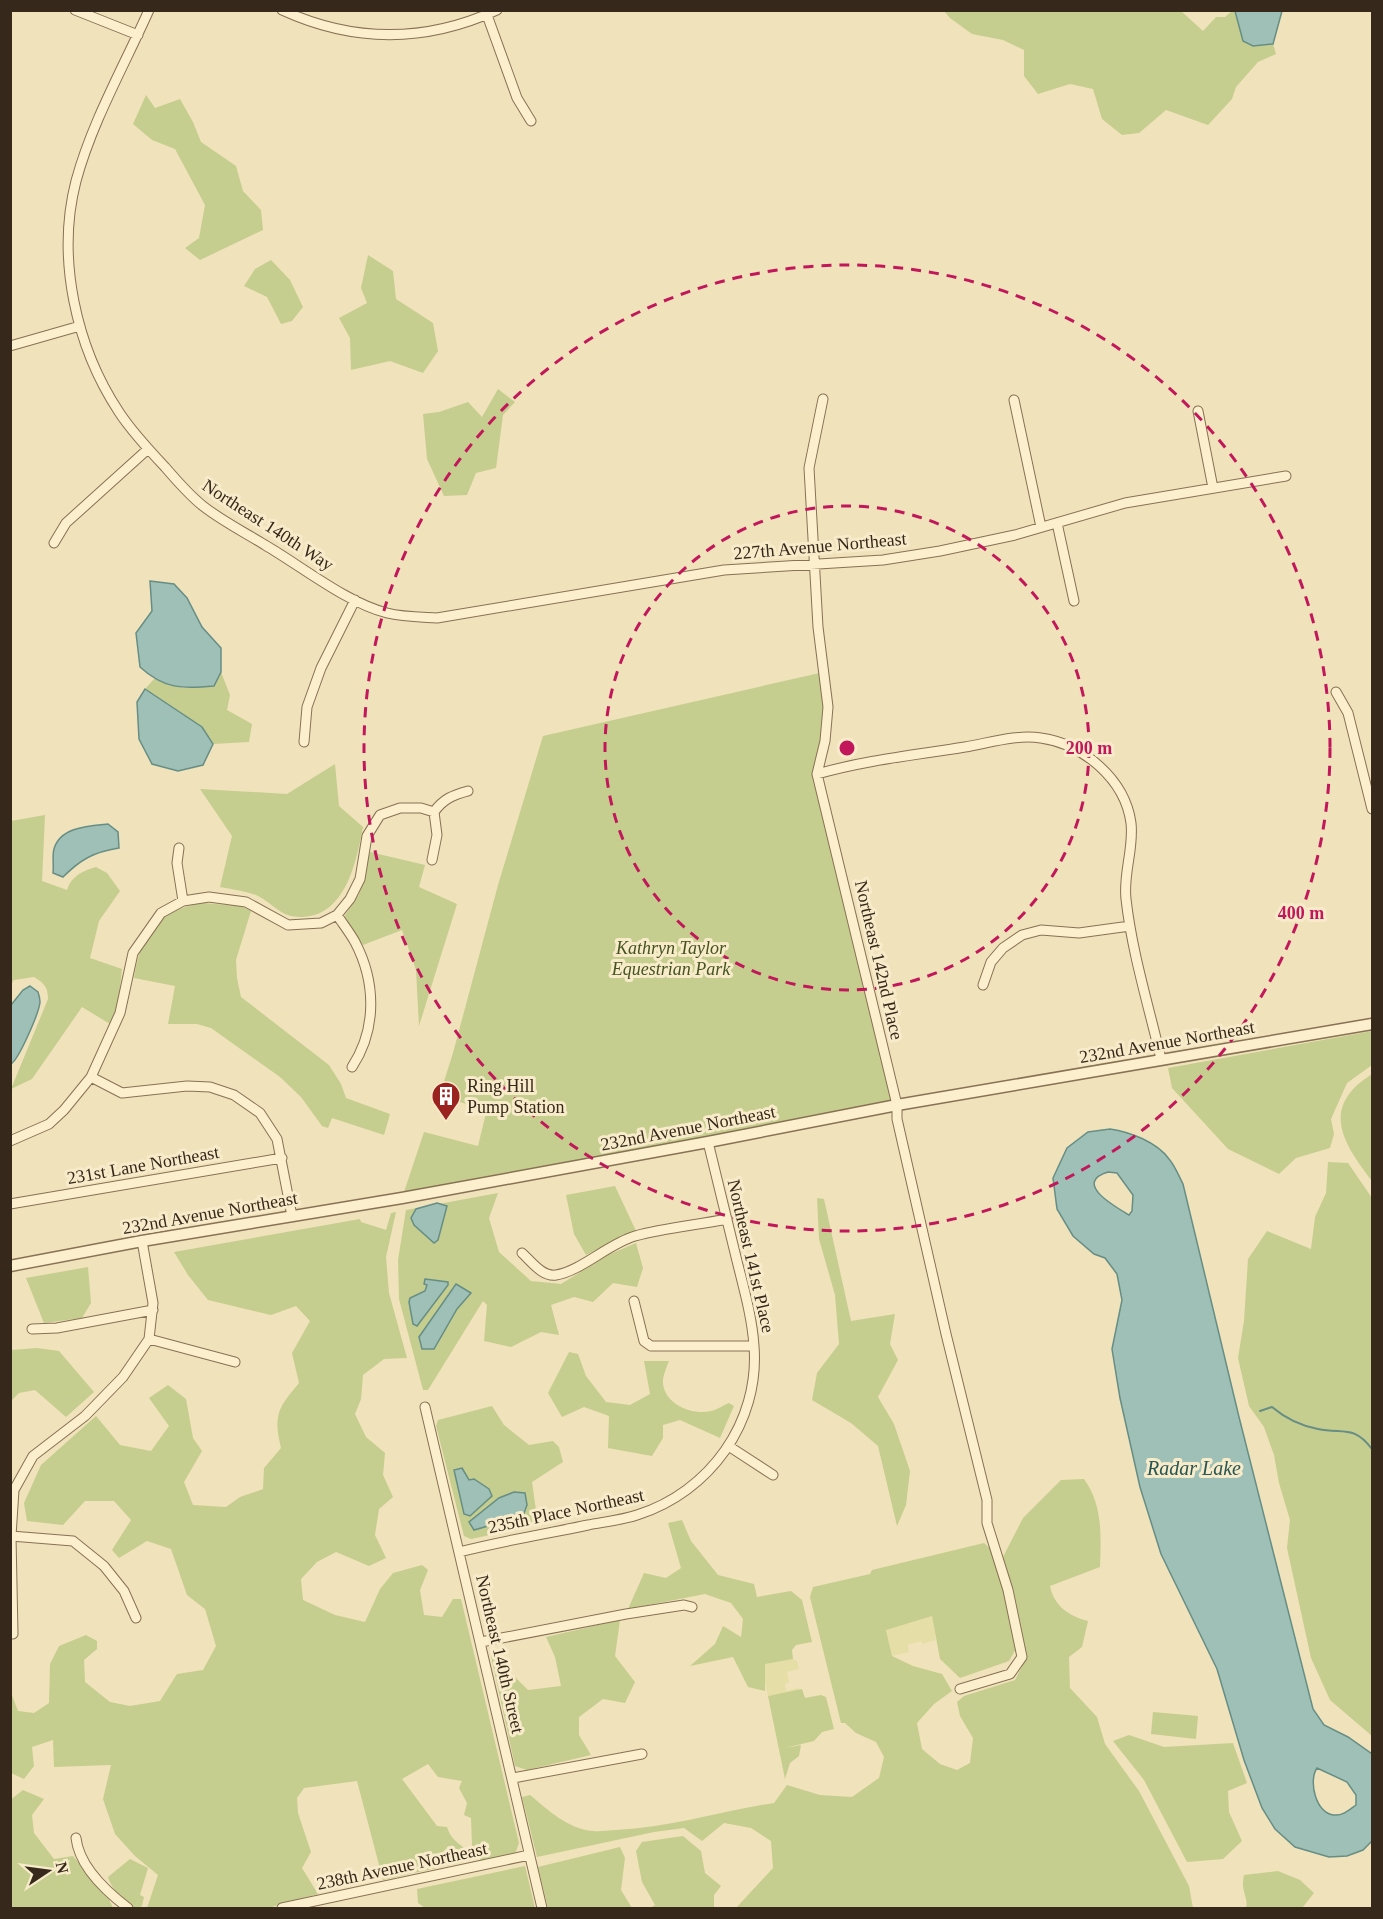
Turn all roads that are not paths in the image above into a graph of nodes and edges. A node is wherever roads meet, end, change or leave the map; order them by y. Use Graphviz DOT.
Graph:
graph roads {
  1 [pos="75,10"];
  2 [pos="150,10"];
  3 [pos="282,10"];
  4 [pos="497,10"];
  5 [pos="487,15"];
  6 [pos="138,35"];
  7 [pos="531,121"];
  8 [pos="80,326"];
  9 [pos="10,346"];
  10 [pos="823,399"];
  11 [pos="1014,400"];
  12 [pos="1198,411"];
  13 [pos="148,449"];
  14 [pos="1286,476"];
  15 [pos="1213,488"];
  16 [pos="1057,523"];
  17 [pos="1041,527"];
  18 [pos="54,543"];
  19 [pos="813,566"];
  20 [pos="355,600"];
  21 [pos="1074,601"];
  22 [pos="1336,692"];
  23 [pos="303,742"];
  24 [pos="818,774"];
  25 [pos="468,791"];
  26 [pos="1372,809"];
  27 [pos="434,812"];
  28 [pos="179,848"];
  29 [pos="432,860"];
  30 [pos="183,901"];
  31 [pos="337,915"];
  32 [pos="1131,926"];
  33 [pos="983,985"];
  34 [pos="1372,1024"];
  35 [pos="1161,1059"];
  36 [pos="352,1067"];
  37 [pos="91,1077"];
  38 [pos="897,1105"];
  39 [pos="10,1140"];
  40 [pos="708,1142"];
  41 [pos="282,1158"];
  42 [pos="10,1204"];
  43 [pos="292,1216"];
  44 [pos="727,1219"];
  45 [pos="142,1241"];
  46 [pos="522,1253"];
  47 [pos="10,1266"];
  48 [pos="634,1301"];
  49 [pos="153,1310"];
  50 [pos="32,1329"];
  51 [pos="149,1339"];
  52 [pos="754,1346"];
  53 [pos="235,1362"];
  54 [pos="425,1407"];
  55 [pos="730,1447"];
  56 [pos="773,1475"];
  57 [pos="11,1536"];
  58 [pos="459,1552"];
  59 [pos="692,1607"];
  60 [pos="136,1618"];
  61 [pos="14,1634"];
  62 [pos="481,1642"];
  63 [pos="960,1689"];
  64 [pos="642,1754"];
  65 [pos="513,1778"];
  66 [pos="76,1838"];
  67 [pos="530,1855"];
  68 [pos="128,1908"];
  69 [pos="282,1908"];
  70 [pos="542,1908"];
  1 -- 6 [label="street"];
  2 -- 6 [label="street, Northeast 140th Way"];
  3 -- 5 [label="street"];
  4 -- 5 [label="street"];
  5 -- 7 [label="street"];
  6 -- 8 [label="street, Northeast 140th Way"];
  8 -- 9 [label="street"];
  8 -- 13 [label="street, Northeast 140th Way"];
  10 -- 19 [label="street, Northeast 142nd Place"];
  11 -- 17 [label="street"];
  12 -- 15 [label="street"];
  13 -- 18 [label="street"];
  13 -- 20 [label="street, Northeast 140th Way"];
  14 -- 15 [label="street, 227th Avenue Northeast"];
  15 -- 16 [label="street, 227th Avenue Northeast"];
  16 -- 17 [label="street, 227th Avenue Northeast"];
  16 -- 21 [label="street"];
  17 -- 19 [label="street, 227th Avenue Northeast"];
  19 -- 20 [label="street, 227th Avenue Northeast"];
  19 -- 24 [label="street, Northeast 142nd Place"];
  20 -- 23 [label="street"];
  22 -- 26 [label="street"];
  24 -- 32 [label="street"];
  24 -- 38 [label="street, Northeast 142nd Place"];
  25 -- 27 [label="street"];
  27 -- 29 [label="street"];
  27 -- 31 [label="street"];
  28 -- 30 [label="street"];
  30 -- 31 [label="street"];
  30 -- 37 [label="street"];
  31 -- 36 [label="street"];
  32 -- 33 [label="street"];
  32 -- 35 [label="street"];
  34 -- 35 [label="street, 232nd Avenue Northeast"];
  35 -- 38 [label="street, 232nd Avenue Northeast"];
  37 -- 39 [label="street"];
  37 -- 41 [label="street"];
  38 -- 40 [label="street, 232nd Avenue Northeast"];
  38 -- 63 [label="street, Northeast 142nd Place"];
  40 -- 43 [label="street, 232nd Avenue Northeast"];
  40 -- 44 [label="street, Northeast 141st Place"];
  41 -- 42 [label="street, 231st Lane Northeast"];
  41 -- 43 [label="street"];
  43 -- 45 [label="street, 232nd Avenue Northeast"];
  44 -- 46 [label="street"];
  44 -- 52 [label="street, Northeast 141st Place"];
  45 -- 47 [label="street, 232nd Avenue Northeast"];
  45 -- 49 [label="street"];
  48 -- 52 [label="street"];
  49 -- 50 [label="street"];
  49 -- 51 [label="street"];
  51 -- 53 [label="street"];
  51 -- 57 [label="street"];
  52 -- 55 [label="street, Northeast 141st Place"];
  54 -- 58 [label="street, Northeast 140th Street"];
  55 -- 56 [label="street"];
  55 -- 58 [label="street, 235th Place Northeast"];
  57 -- 60 [label="street"];
  57 -- 61 [label="street"];
  58 -- 62 [label="street, Northeast 140th Street"];
  59 -- 62 [label="street"];
  62 -- 65 [label="street, Northeast 140th Street"];
  64 -- 65 [label="street"];
  65 -- 67 [label="street, Northeast 140th Street"];
  66 -- 68 [label="street"];
  67 -- 69 [label="street, 238th Avenue Northeast"];
  67 -- 70 [label="street, Northeast 140th Street"];
}
